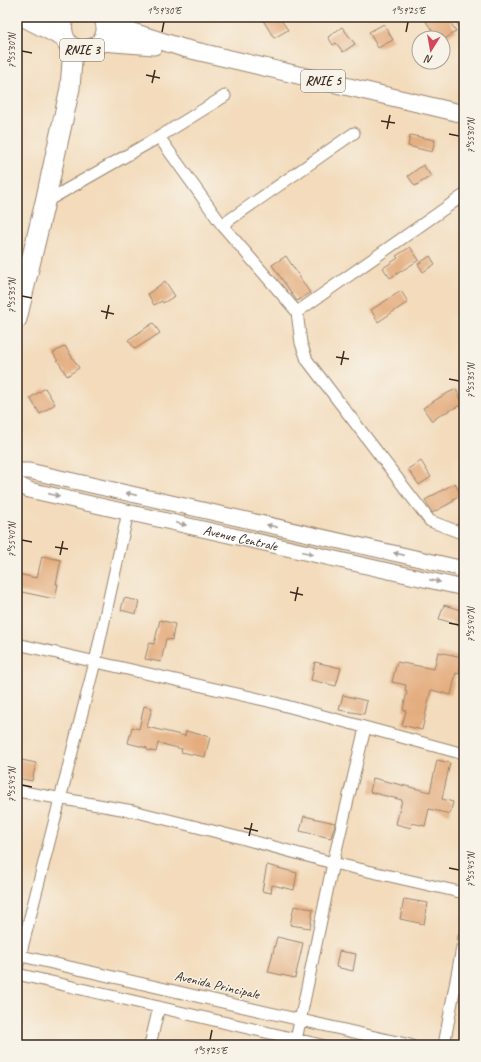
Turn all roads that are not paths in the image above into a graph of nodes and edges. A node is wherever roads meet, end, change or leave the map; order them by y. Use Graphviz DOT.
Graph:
graph roads {
  1 [pos="24,17"];
  2 [pos="66,17"];
  3 [pos="460,17"];
  4 [pos="104,19"];
  5 [pos="464,23"];
  6 [pos="82,44"];
  7 [pos="183,48"];
  8 [pos="225,96"];
  9 [pos="464,114"];
  10 [pos="354,133"];
  11 [pos="159,137"];
  12 [pos="464,195"];
  13 [pos="45,202"];
  14 [pos="222,225"];
  15 [pos="297,312"];
  16 [pos="17,319"];
  17 [pos="17,471"];
  18 [pos="17,484"];
  19 [pos="128,512"];
  20 [pos="464,534"];
  21 [pos="464,568"];
  22 [pos="464,587"];
  23 [pos="17,644"];
  24 [pos="95,662"];
  25 [pos="365,728"];
  26 [pos="464,754"];
  27 [pos="17,791"];
  28 [pos="59,799"];
  29 [pos="333,863"];
  30 [pos="464,893"];
  31 [pos="464,937"];
  32 [pos="18,955"];
  33 [pos="17,968"];
  34 [pos="17,974"];
  35 [pos="159,1007"];
  36 [pos="300,1020"];
  37 [pos="296,1042"];
  38 [pos="150,1045"];
  39 [pos="321,1045"];
  40 [pos="410,1045"];
  41 [pos="444,1045"];
  1 -- 6 [label="highway, RNIE 3"];
  2 -- 6 [label="highway, RNIE 3"];
  3 -- 5 [label="street"];
  4 -- 6 [label="highway, RNIE 3"];
  4 -- 7 [label="main road, RNIE 5"];
  6 -- 7 [label="main road, RNIE 5"];
  6 -- 13 [label="highway, RNIE 3"];
  7 -- 9 [label="main road, RNIE 5"];
  8 -- 11 [label="street"];
  10 -- 14 [label="street"];
  11 -- 13 [label="street"];
  11 -- 14 [label="street"];
  12 -- 15 [label="street"];
  13 -- 16 [label="highway, RNIE 3"];
  14 -- 15 [label="street"];
  15 -- 20 [label="street"];
  21 -- 17 [label="street, Avenue Centrale, one-way"];
  18 -- 19 [label="street, Avenue Centrale, one-way"];
  19 -- 22 [label="street, Avenue Centrale, one-way"];
  19 -- 24 [label="street"];
  23 -- 24 [label="street"];
  24 -- 25 [label="street"];
  24 -- 28 [label="street"];
  25 -- 26 [label="street"];
  25 -- 29 [label="street"];
  27 -- 28 [label="street"];
  28 -- 29 [label="street"];
  28 -- 32 [label="street"];
  29 -- 30 [label="street"];
  29 -- 36 [label="street"];
  31 -- 41 [label="street"];
  32 -- 33 [label="street"];
  32 -- 36 [label="street, Avenida Principale"];
  34 -- 35 [label="street"];
  35 -- 37 [label="street"];
  35 -- 38 [label="street"];
  36 -- 37 [label="street"];
  36 -- 40 [label="street, Avenida Principale"];
  37 -- 39 [label="street"];
}
